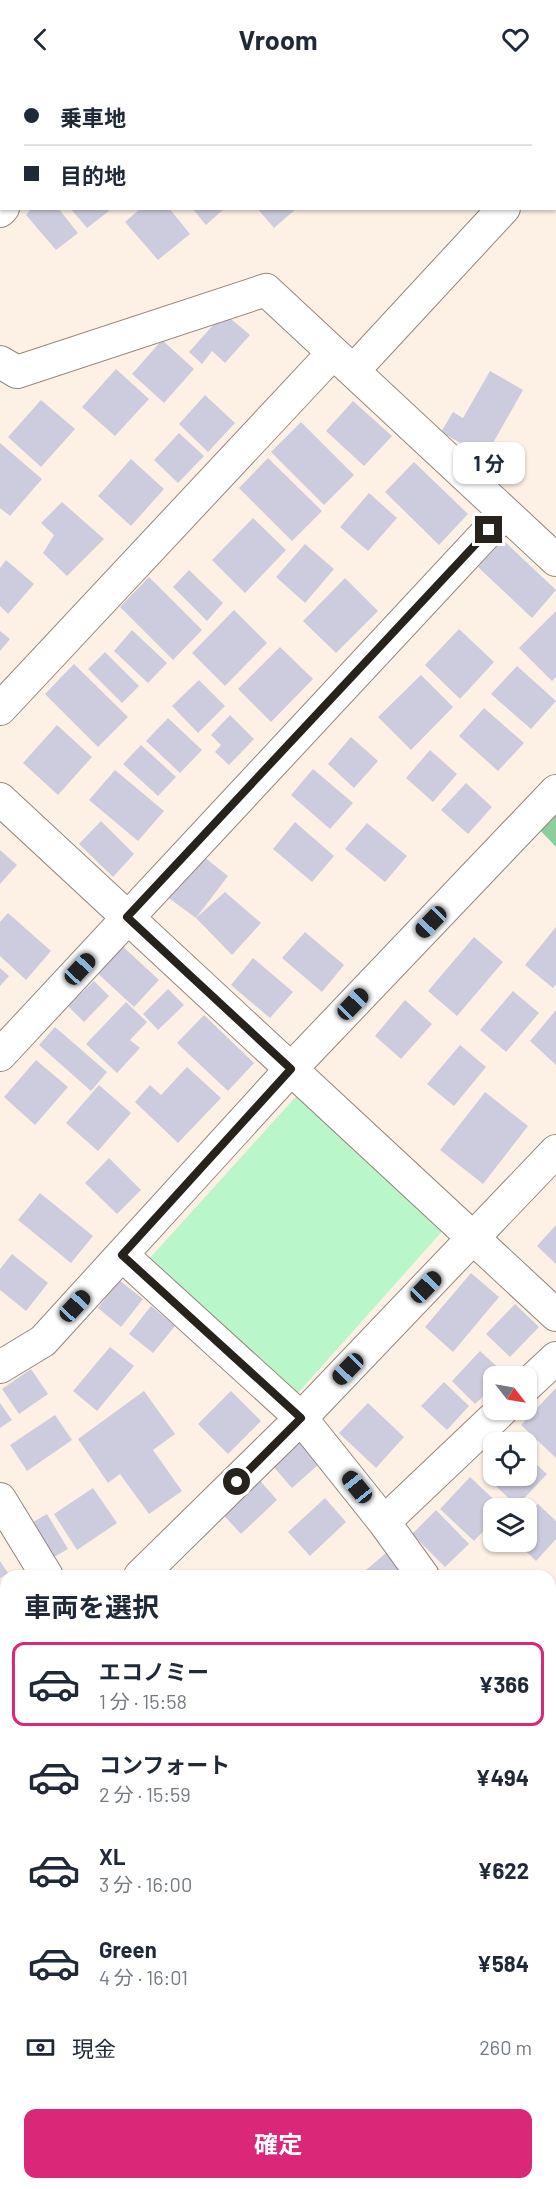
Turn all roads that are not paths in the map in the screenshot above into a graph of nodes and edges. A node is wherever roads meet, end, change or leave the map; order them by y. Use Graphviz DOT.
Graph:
graph roads {
  1 [pos="502,210"];
  2 [pos="343,362"];
  3 [pos="6,375"];
  4 [pos="505,513"];
  5 [pos="556,560"];
  6 [pos="0,709"];
  7 [pos="556,791"];
  8 [pos="0,799"];
  9 [pos="127,917"];
  10 [pos="0,1055"];
  11 [pos="291,1069"];
  12 [pos="556,1151"];
  13 [pos="473,1238"];
  14 [pos="122,1255"];
  15 [pos="556,1315"];
  16 [pos="556,1358"];
  17 [pos="0,1367"];
  18 [pos="537,1376"];
  19 [pos="301,1418"];
  20 [pos="491,1420"];
  21 [pos="0,1499"];
  22 [pos="384,1522"];
  23 [pos="43,1570"];
  24 [pos="146,1570"];
  25 [pos="419,1570"];
  1 -- 2 [label="street"];
  2 -- 3 [label="street"];
  2 -- 4 [label="street"];
  2 -- 6 [label="street"];
  4 -- 5 [label="street"];
  4 -- 9 [label="street"];
  7 -- 11 [label="street"];
  8 -- 9 [label="street"];
  9 -- 10 [label="street"];
  9 -- 11 [label="street"];
  11 -- 13 [label="street"];
  11 -- 14 [label="street"];
  12 -- 13 [label="street"];
  13 -- 15 [label="street"];
  13 -- 19 [label="street"];
  14 -- 17 [label="street"];
  14 -- 19 [label="street"];
  16 -- 18 [label="street"];
  19 -- 22 [label="street"];
  19 -- 24 [label="street"];
  20 -- 22 [label="street"];
  21 -- 23 [label="street"];
  22 -- 25 [label="street"];
}
